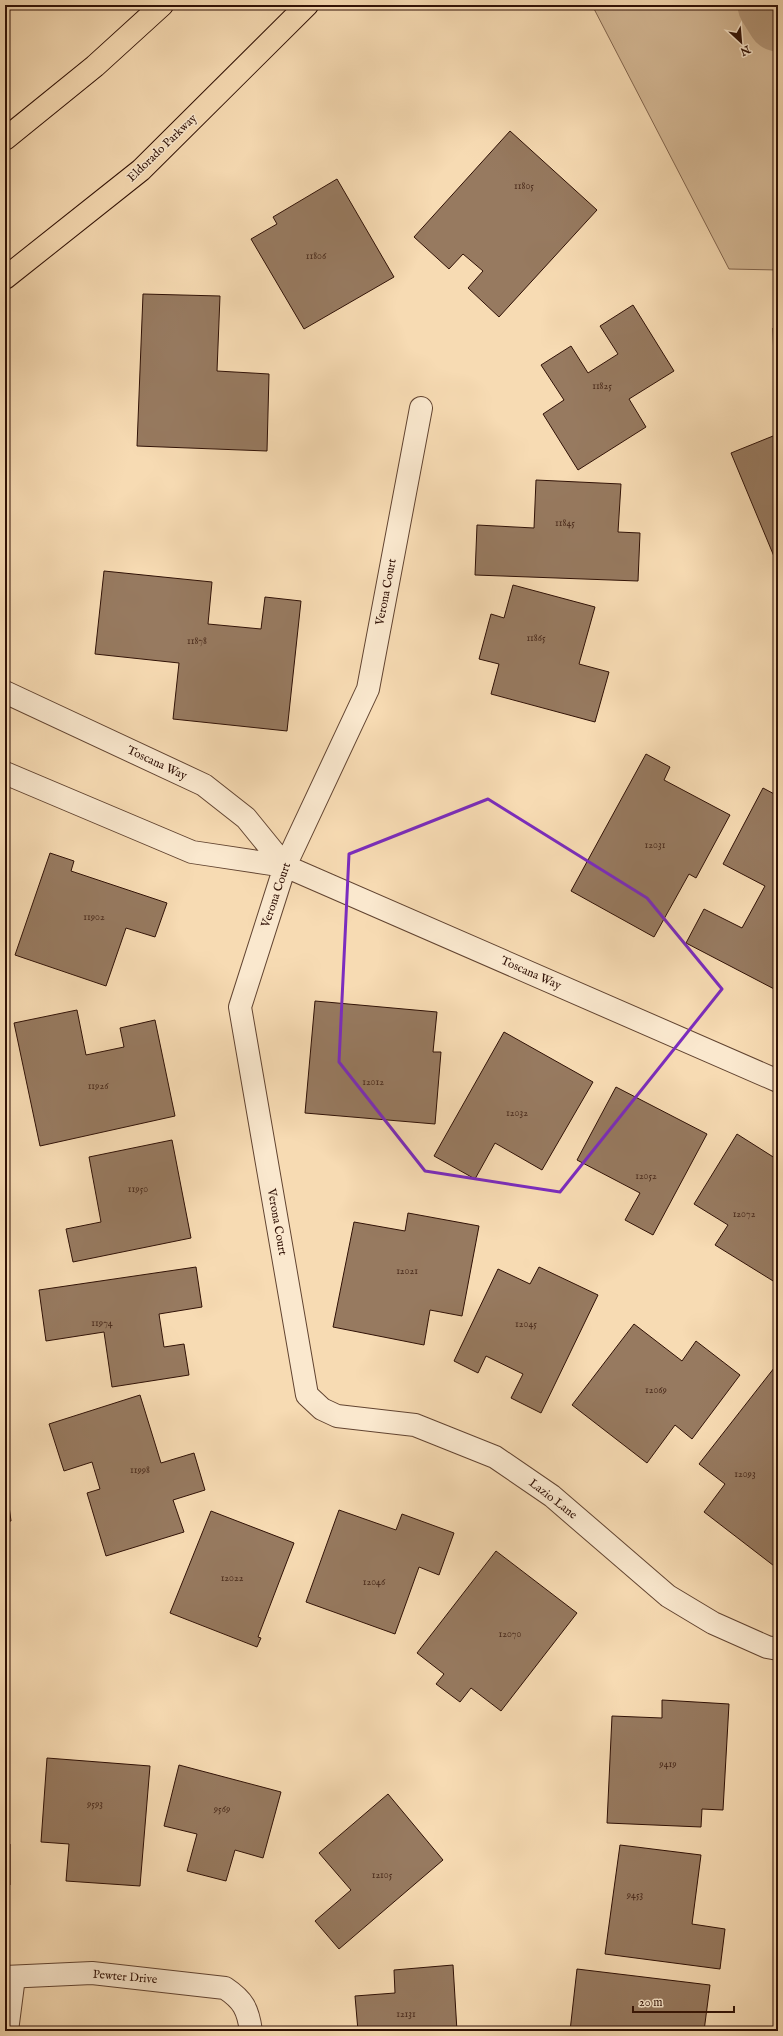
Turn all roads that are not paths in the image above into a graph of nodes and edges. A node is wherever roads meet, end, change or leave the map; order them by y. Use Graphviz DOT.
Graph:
graph roads {
  1 [pos="162,5"];
  2 [pos="307,5"];
  3 [pos="5,139"];
  4 [pos="5,278"];
  5 [pos="421,408"];
  6 [pos="5,692"];
  7 [pos="5,773"];
  8 [pos="285,866"];
  9 [pos="778,1081"];
  10 [pos="307,1395"];
  11 [pos="778,1649"];
  12 [pos="10,1977"];
  13 [pos="8,2031"];
  14 [pos="251,2031"];
  1 -- 3 [label="main road"];
  2 -- 4 [label="main road, Eldorado Parkway"];
  5 -- 8 [label="street, Verona Court"];
  6 -- 8 [label="street, Toscana Way"];
  7 -- 8 [label="street, Toscana Way"];
  8 -- 9 [label="street, Toscana Way"];
  8 -- 10 [label="street, Verona Court"];
  10 -- 11 [label="street, Lazio Lane"];
  12 -- 13 [label="lane"];
  12 -- 14 [label="street, Pewter Drive"];
}
